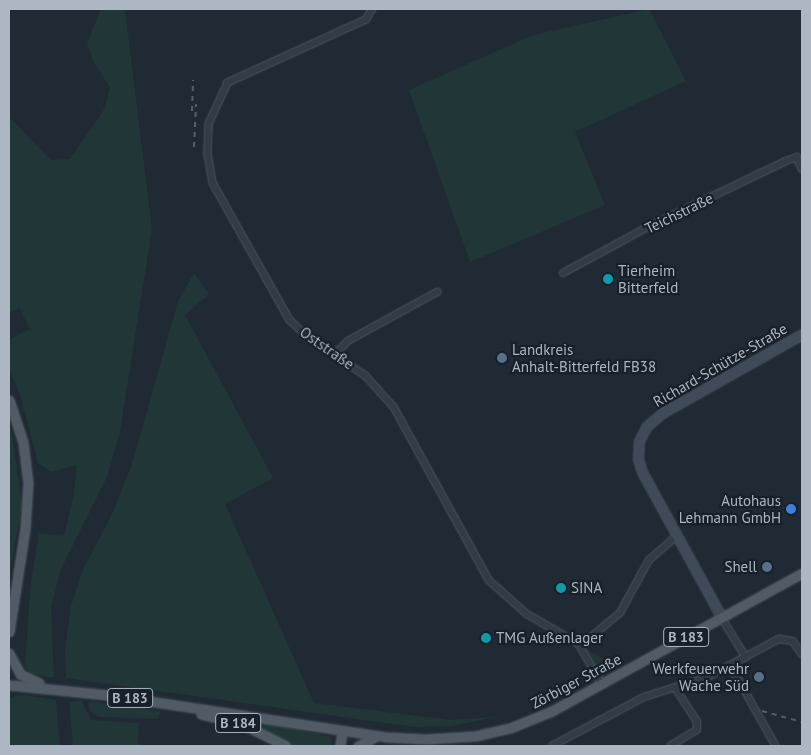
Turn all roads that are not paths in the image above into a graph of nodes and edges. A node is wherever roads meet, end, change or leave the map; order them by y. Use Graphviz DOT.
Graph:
graph roads {
  1 [pos="373,9"];
  2 [pos="802,169"];
  3 [pos="563,273"];
  4 [pos="437,292"];
  5 [pos="802,334"];
  6 [pos="335,354"];
  7 [pos="9,400"];
  8 [pos="678,535"];
  9 [pos="802,573"];
  10 [pos="722,618"];
  11 [pos="9,632"];
  12 [pos="580,646"];
  13 [pos="9,653"];
  14 [pos="802,654"];
  15 [pos="746,657"];
  16 [pos="731,666"];
  17 [pos="602,684"];
  18 [pos="9,685"];
  19 [pos="47,688"];
  20 [pos="675,688"];
  21 [pos="188,707"];
  22 [pos="342,731"];
  23 [pos="377,736"];
  24 [pos="286,746"];
  25 [pos="340,746"];
  26 [pos="358,746"];
  27 [pos="552,746"];
  28 [pos="670,746"];
  29 [pos="776,746"];
  1 -- 6 [label="street, Oststraße"];
  2 -- 3 [label="street, Teichstraße"];
  4 -- 6 [label="street"];
  5 -- 8 [label="street, Richard-Schütze-Straße"];
  6 -- 12 [label="street, Oststraße"];
  7 -- 11 [label="main road"];
  8 -- 10 [label="street"];
  8 -- 12 [label="street"];
  9 -- 10 [label="main road, Zörbiger Straße / B 183"];
  10 -- 15 [label="street"];
  10 -- 17 [label="main road, Zörbiger Straße / B 183"];
  12 -- 17 [label="street, Oststraße"];
  13 -- 19 [label="main road, B 183"];
  14 -- 15 [label="street"];
  15 -- 16 [label="street"];
  16 -- 20 [label="street"];
  16 -- 29 [label="street"];
  17 -- 23 [label="main road, Zörbiger Straße / B 183"];
  18 -- 19 [label="main road, B 183"];
  19 -- 21 [label="main road, B 183"];
  20 -- 27 [label="street"];
  20 -- 28 [label="street"];
  21 -- 22 [label="main road, B 183"];
  21 -- 24 [label="main road, B 184"];
  22 -- 23 [label="main road, Zörbiger Straße / B 183"];
  22 -- 25 [label="main road"];
  23 -- 26 [label="main road"];
}
